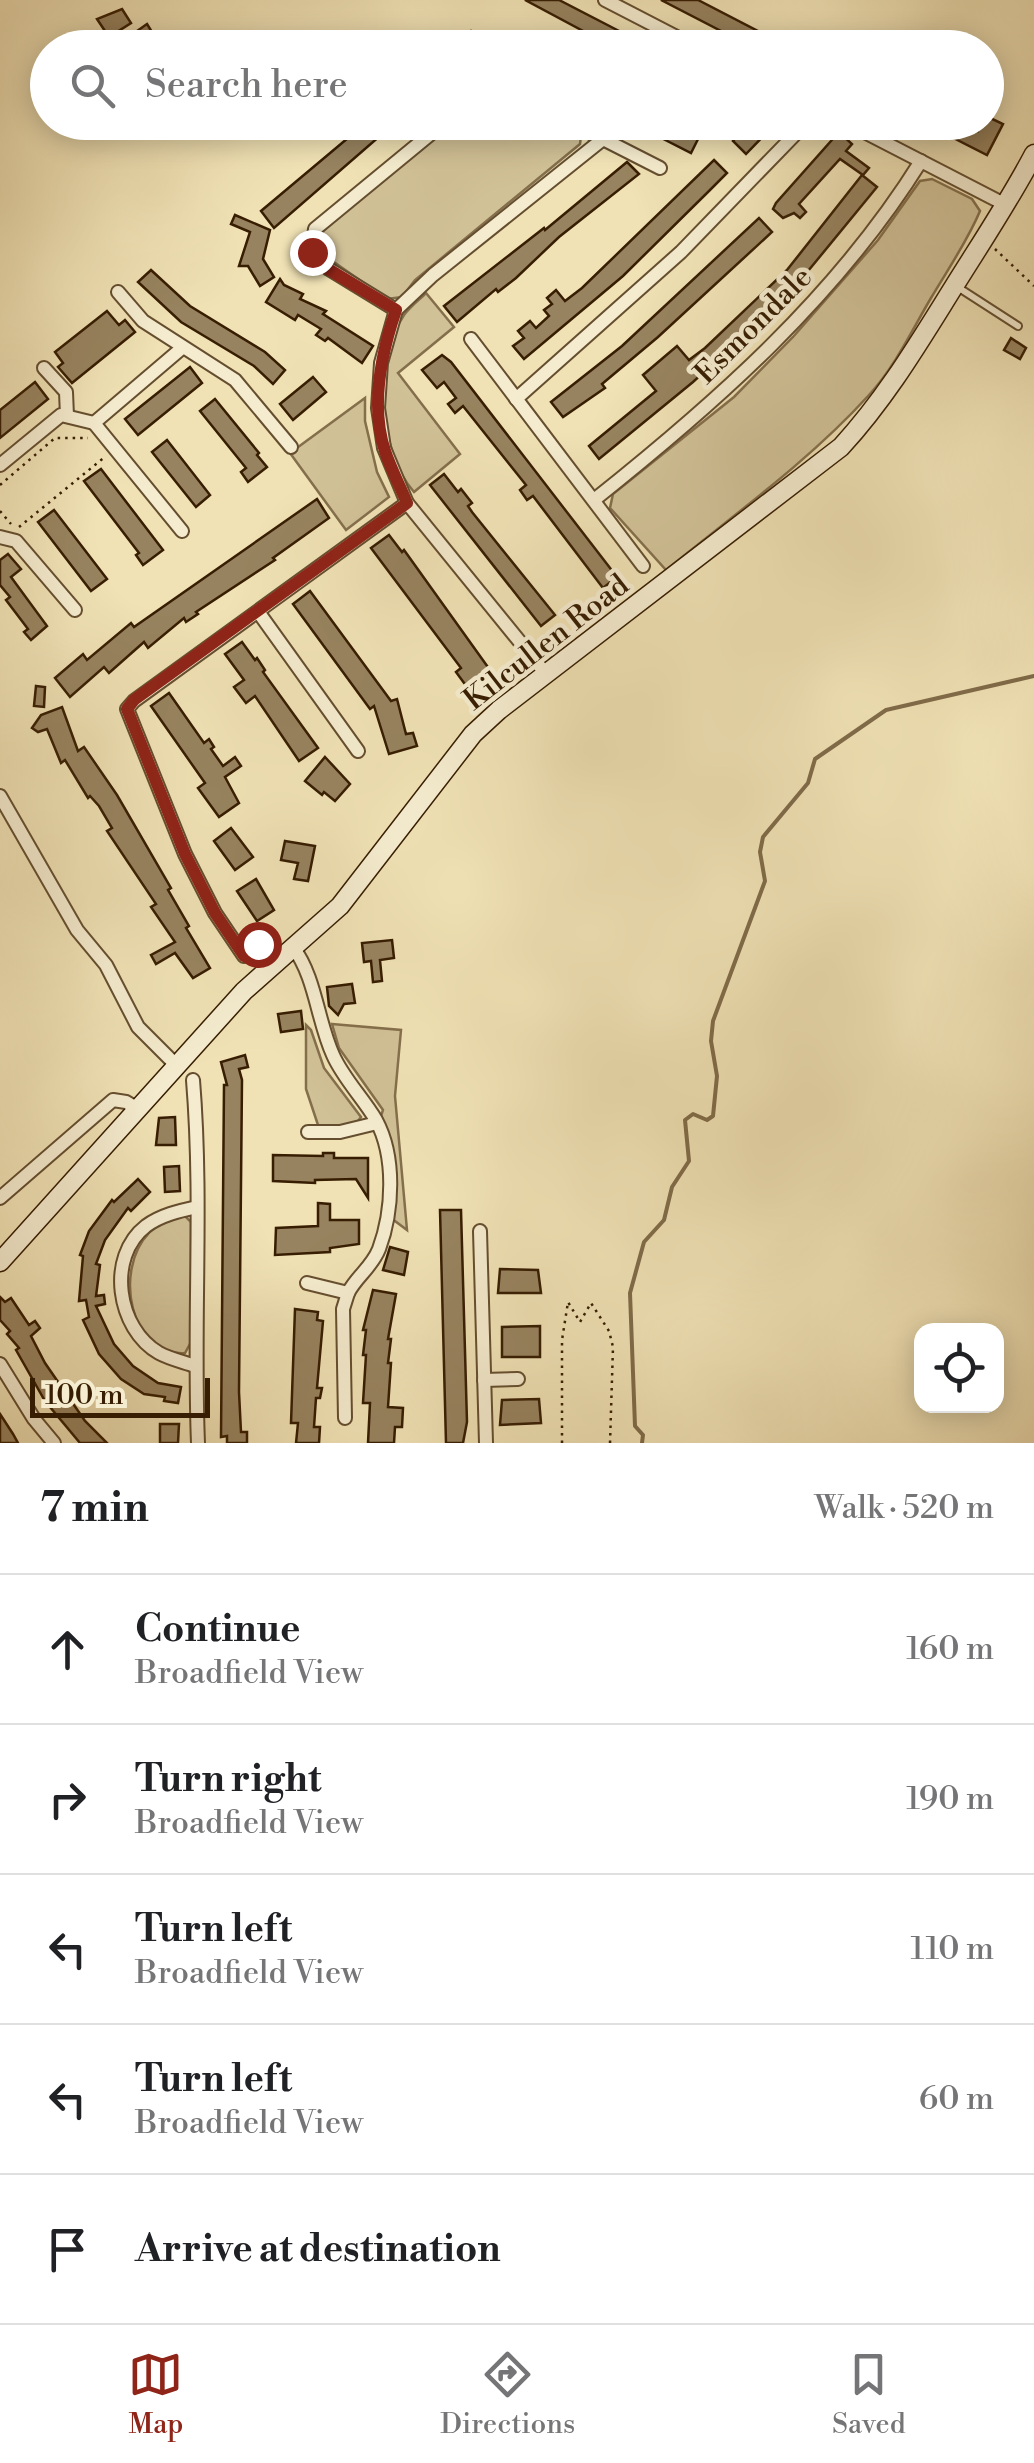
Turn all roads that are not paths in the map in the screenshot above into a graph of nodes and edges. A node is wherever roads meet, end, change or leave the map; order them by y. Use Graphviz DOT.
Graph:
graph roads {
  1 [pos="605,0"];
  2 [pos="663,30"];
  3 [pos="424,140"];
  4 [pos="602,140"];
  5 [pos="605,140"];
  6 [pos="789,140"];
  7 [pos="880,140"];
  8 [pos="1034,154"];
  9 [pos="920,161"];
  10 [pos="660,168"];
  11 [pos="1006,204"];
  12 [pos="955,285"];
  13 [pos="118,292"];
  14 [pos="396,310"];
  15 [pos="1018,326"];
  16 [pos="471,340"];
  17 [pos="182,348"];
  18 [pos="44,368"];
  19 [pos="516,398"];
  20 [pos="67,416"];
  21 [pos="94,423"];
  22 [pos="292,447"];
  23 [pos="0,465"];
  24 [pos="594,500"];
  25 [pos="407,503"];
  26 [pos="182,531"];
  27 [pos="0,537"];
  28 [pos="643,566"];
  29 [pos="75,610"];
  30 [pos="259,613"];
  31 [pos="546,674"];
  32 [pos="358,751"];
  33 [pos="0,796"];
  34 [pos="258,944"];
  35 [pos="293,947"];
  36 [pos="176,1065"];
  37 [pos="193,1080"];
  38 [pos="138,1109"];
  39 [pos="377,1122"];
  40 [pos="308,1132"];
  41 [pos="0,1198"];
  42 [pos="196,1207"];
  43 [pos="480,1231"];
  44 [pos="0,1262"];
  45 [pos="308,1283"];
  46 [pos="348,1294"];
  47 [pos="0,1364"];
  48 [pos="195,1366"];
  49 [pos="518,1379"];
  50 [pos="484,1380"];
  51 [pos="345,1418"];
  52 [pos="54,1443"];
  53 [pos="198,1443"];
  54 [pos="486,1443"];
  1 -- 2 [label="street"];
  3 -- 14 [label="street"];
  4 -- 14 [label="street"];
  5 -- 10 [label="street"];
  6 -- 19 [label="street"];
  7 -- 9 [label="street"];
  8 -- 11 [label="main road, Kilcullen Road"];
  9 -- 11 [label="street"];
  9 -- 24 [label="street, Esmondale"];
  11 -- 12 [label="main road, Kilcullen Road"];
  12 -- 15 [label="lane"];
  12 -- 31 [label="main road, Kilcullen Road"];
  13 -- 17 [label="street"];
  14 -- 25 [label="street"];
  16 -- 19 [label="street"];
  17 -- 21 [label="street"];
  17 -- 22 [label="street"];
  18 -- 20 [label="street"];
  19 -- 24 [label="street"];
  20 -- 21 [label="street"];
  20 -- 23 [label="street"];
  21 -- 26 [label="street"];
  24 -- 28 [label="street"];
  25 -- 30 [label="street"];
  25 -- 31 [label="street"];
  27 -- 29 [label="street"];
  30 -- 32 [label="street"];
  30 -- 34 [label="street"];
  31 -- 35 [label="main road, Kilcullen Road"];
  33 -- 36 [label="street"];
  35 -- 36 [label="main road, Kilcullen Road"];
  35 -- 39 [label="street"];
  36 -- 38 [label="main road, Kilcullen Road"];
  37 -- 42 [label="street"];
  38 -- 41 [label="street"];
  38 -- 44 [label="main road, Kilcullen Road"];
  39 -- 40 [label="street"];
  39 -- 46 [label="street"];
  42 -- 48 [label="street"];
  42 -- 48 [label="street"];
  43 -- 50 [label="street"];
  45 -- 46 [label="street"];
  46 -- 51 [label="street"];
  47 -- 52 [label="street"];
  48 -- 53 [label="street"];
  49 -- 50 [label="street"];
  50 -- 54 [label="street"];
}
